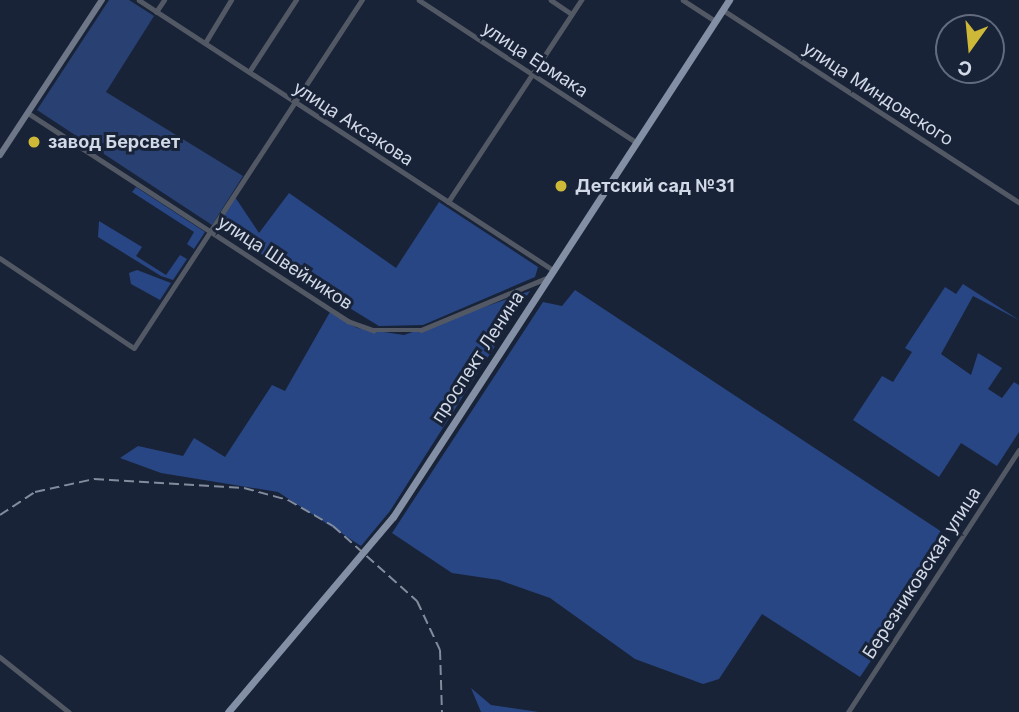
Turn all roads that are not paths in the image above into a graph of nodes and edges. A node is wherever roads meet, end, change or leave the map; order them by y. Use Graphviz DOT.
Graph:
graph roads {
  1 [pos="102,0"];
  2 [pos="139,0"];
  3 [pos="164,0"];
  4 [pos="231,0"];
  5 [pos="296,0"];
  6 [pos="362,0"];
  7 [pos="419,0"];
  8 [pos="551,0"];
  9 [pos="581,0"];
  10 [pos="683,0"];
  11 [pos="729,0"];
  12 [pos="723,10"];
  13 [pos="156,12"];
  14 [pos="572,14"];
  15 [pos="715,21"];
  16 [pos="205,43"];
  17 [pos="249,72"];
  18 [pos="532,74"];
  19 [pos="294,103"];
  20 [pos="28,113"];
  21 [pos="636,143"];
  22 [pos="0,155"];
  23 [pos="448,202"];
  24 [pos="1019,202"];
  25 [pos="210,232"];
  26 [pos="0,258"];
  27 [pos="552,273"];
  28 [pos="1019,450"];
  29 [pos="0,657"];
  30 [pos="69,712"];
  31 [pos="228,712"];
  32 [pos="848,712"];
  1 -- 20 [label="main road"];
  2 -- 13 [label="street, улица Аксакова"];
  3 -- 13 [label="street"];
  4 -- 16 [label="street"];
  5 -- 17 [label="street"];
  6 -- 19 [label="street"];
  7 -- 18 [label="street, улица Ермака"];
  8 -- 14 [label="street"];
  9 -- 14 [label="street"];
  10 -- 15 [label="street"];
  11 -- 12 [label="main road, проспект Ленина"];
  12 -- 15 [label="main road, проспект Ленина"];
  12 -- 24 [label="street, улица Миндовского"];
  13 -- 16 [label="street, улица Аксакова"];
  14 -- 18 [label="street"];
  15 -- 21 [label="main road, проспект Ленина"];
  16 -- 17 [label="street, улица Аксакова"];
  17 -- 19 [label="street, улица Аксакова"];
  18 -- 21 [label="street, улица Ермака"];
  18 -- 23 [label="street"];
  19 -- 23 [label="street, улица Аксакова"];
  19 -- 25 [label="street"];
  20 -- 22 [label="main road"];
  20 -- 25 [label="street, улица Швейников"];
  21 -- 27 [label="main road, проспект Ленина"];
  23 -- 27 [label="street, улица Аксакова"];
  25 -- 26 [label="street"];
  25 -- 27 [label="street, улица Швейников"];
  27 -- 31 [label="main road, проспект Ленина"];
  28 -- 32 [label="street, Березниковская улица"];
  29 -- 30 [label="street"];
}
